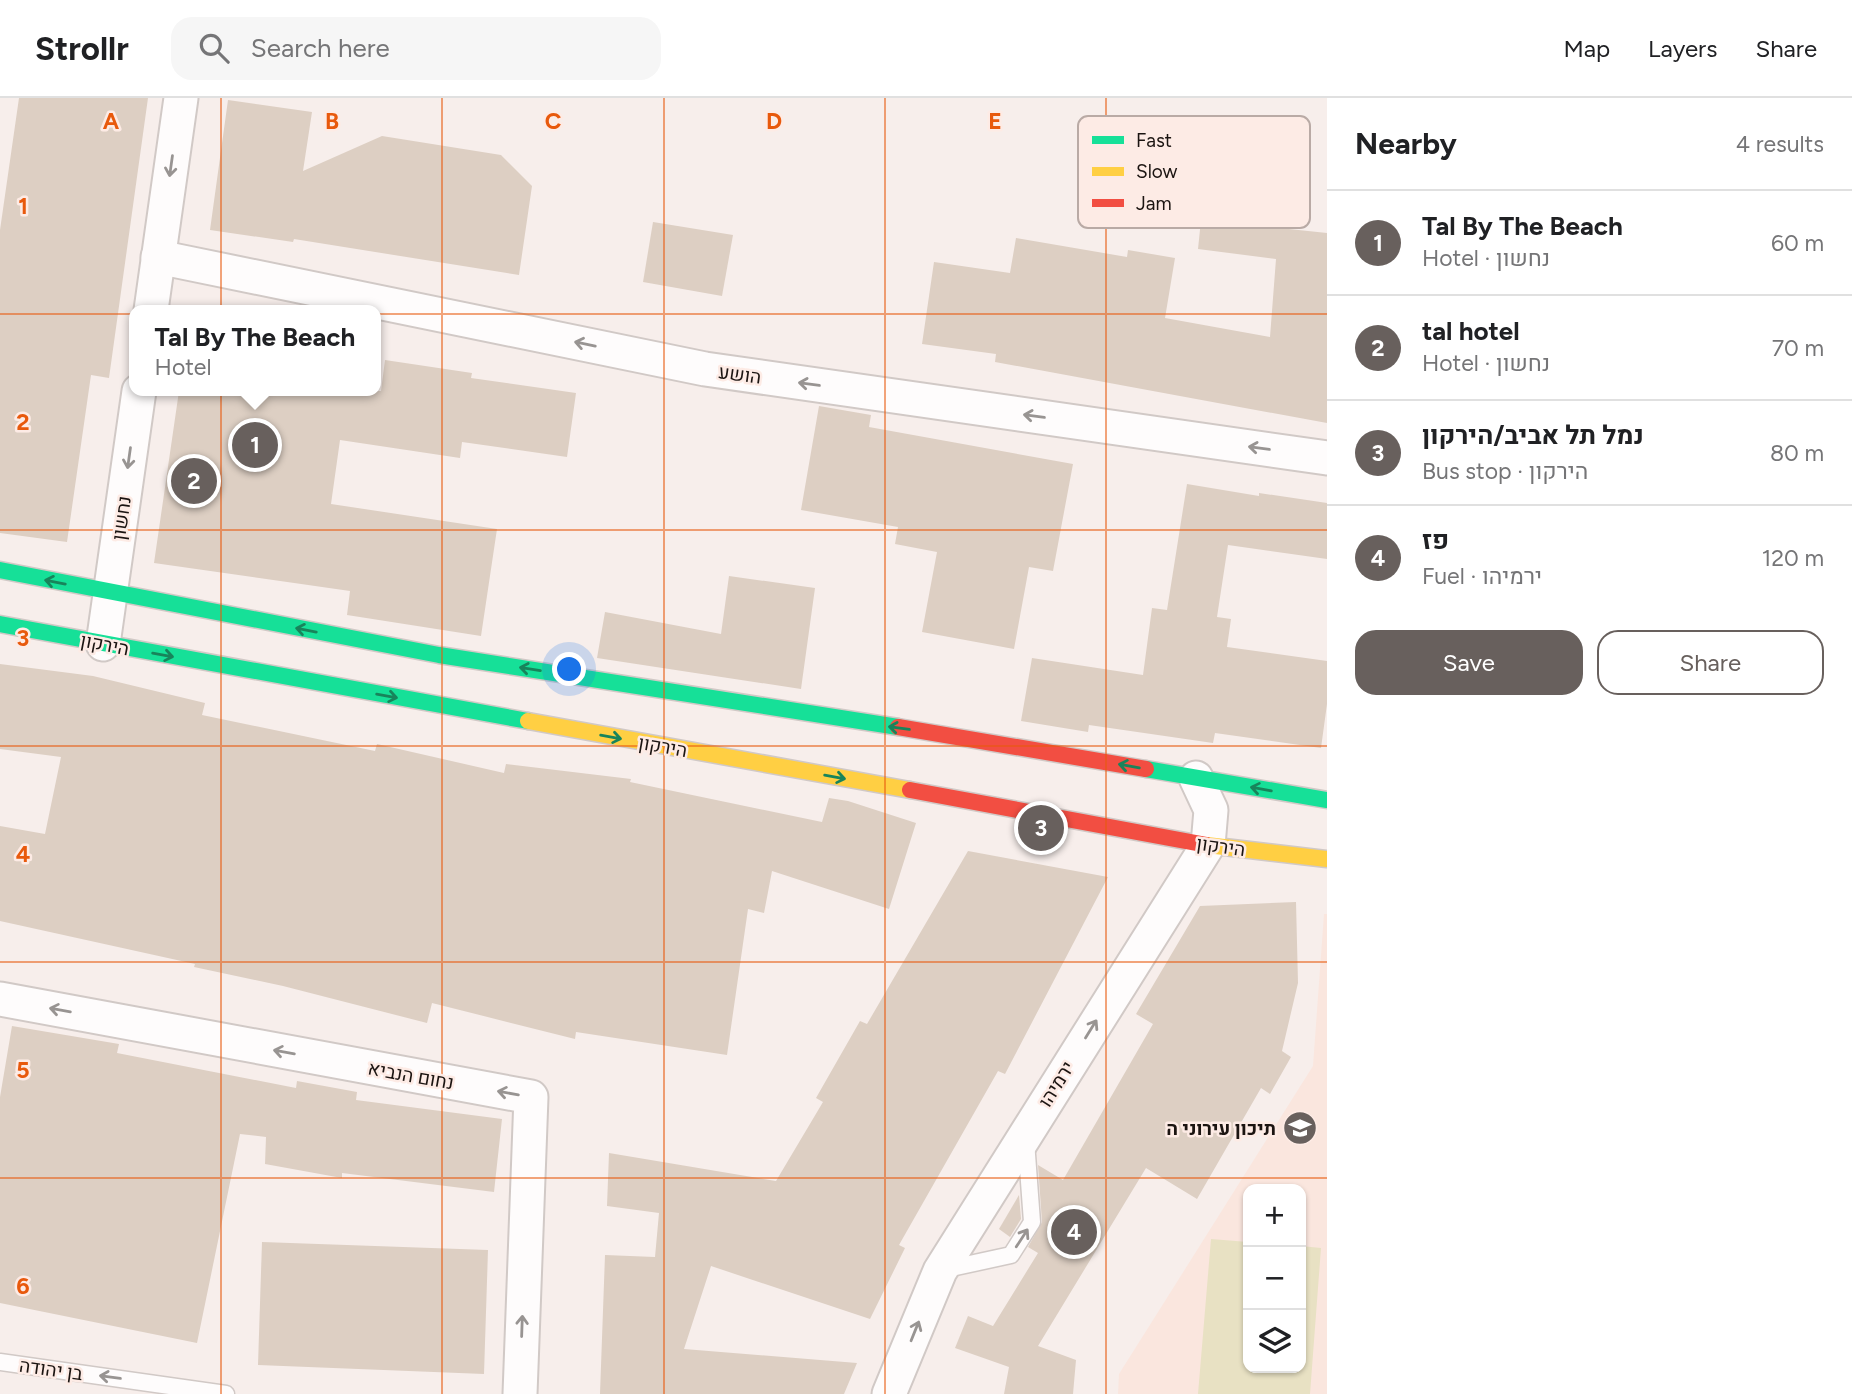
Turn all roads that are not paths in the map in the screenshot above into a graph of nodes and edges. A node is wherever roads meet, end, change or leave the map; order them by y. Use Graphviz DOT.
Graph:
graph roads {
  1 [pos="181,98"];
  2 [pos="158,257"];
  3 [pos="152,305"];
  4 [pos="138,396"];
  5 [pos="1327,458"];
  6 [pos="0,570"];
  7 [pos="110,593"];
  8 [pos="0,624"];
  9 [pos="103,644"];
  10 [pos="1196,778"];
  11 [pos="1327,800"];
  12 [pos="1208,845"];
  13 [pos="1327,859"];
  14 [pos="0,999"];
  15 [pos="1026,1131"];
  16 [pos="940,1271"];
  17 [pos="0,1362"];
  18 [pos="226,1394"];
  19 [pos="520,1394"];
  20 [pos="889,1394"];
  1 -- 2 [label="street, one-way"];
  2 -- 3 [label="street"];
  5 -- 2 [label="street, הושע, one-way"];
  4 -- 7 [label="street, נחשון, one-way"];
  7 -- 6 [label="main road, one-way"];
  7 -- 9 [label="street, נחשון"];
  10 -- 7 [label="main road, one-way"];
  8 -- 9 [label="main road, הירקון"];
  9 -- 12 [label="main road, הירקון, one-way"];
  11 -- 10 [label="main road, one-way"];
  10 -- 12 [label="street, ירמיהו"];
  12 -- 13 [label="main road, הירקון"];
  15 -- 12 [label="street, ירמיהו, one-way"];
  19 -- 14 [label="street, נחום הנביא, one-way"];
  15 -- 16 [label="street, ירמיהו"];
  16 -- 15 [label="lane, one-way"];
  20 -- 16 [label="street, ירמיהו, one-way"];
  18 -- 17 [label="lane, בן יהודה, one-way"];
}
